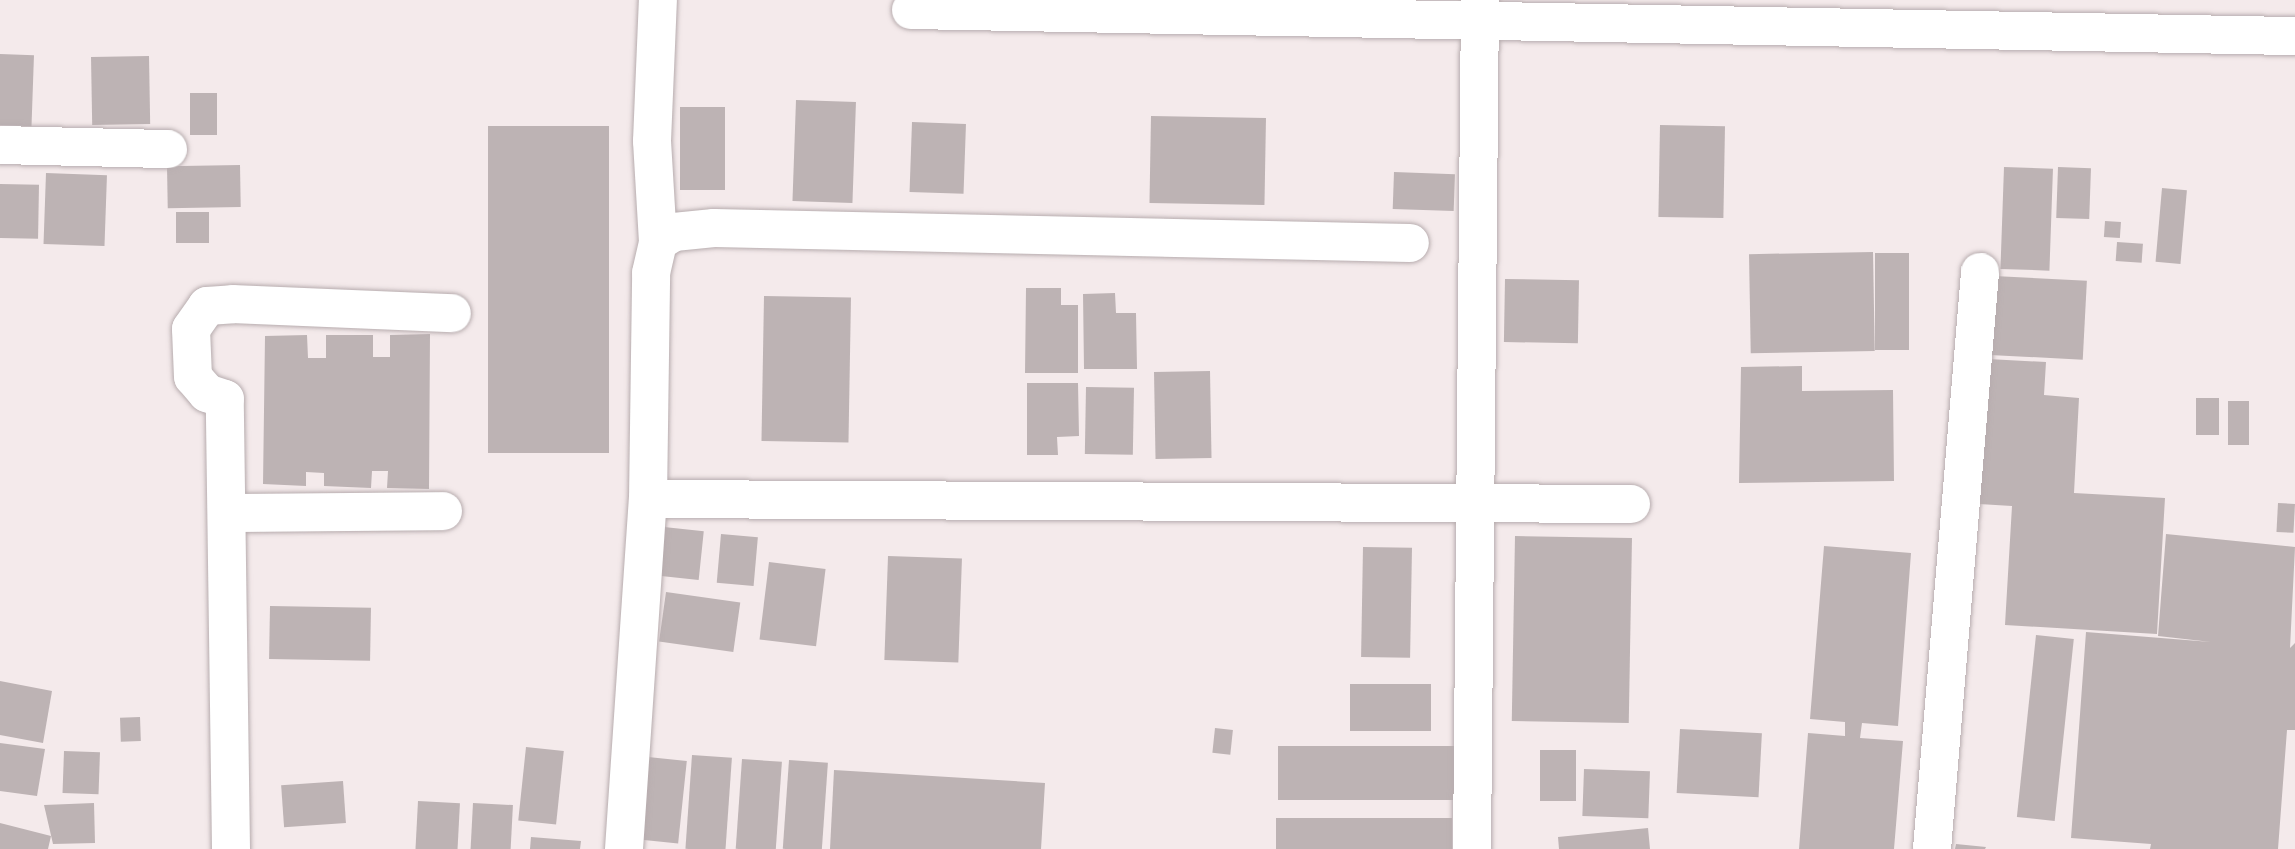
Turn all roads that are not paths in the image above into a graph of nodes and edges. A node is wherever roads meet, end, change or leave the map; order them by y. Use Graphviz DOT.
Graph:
graph roads {
  1 [pos="658,0"];
  2 [pos="911,10"];
  3 [pos="1480,10"];
  4 [pos="2295,36"];
  5 [pos="0,145"];
  6 [pos="168,149"];
  7 [pos="658,242"];
  8 [pos="1410,243"];
  9 [pos="1980,272"];
  10 [pos="452,313"];
  11 [pos="648,499"];
  12 [pos="1472,503"];
  13 [pos="1631,504"];
  14 [pos="443,511"];
  15 [pos="228,513"];
  16 [pos="231,849"];
  17 [pos="624,849"];
  18 [pos="1472,849"];
  19 [pos="1932,849"];
  1 -- 7 [label="street"];
  2 -- 3 [label="street"];
  3 -- 4 [label="street"];
  3 -- 12 [label="street"];
  5 -- 6 [label="street"];
  7 -- 8 [label="street"];
  7 -- 11 [label="street"];
  9 -- 19 [label="street"];
  10 -- 15 [label="street"];
  11 -- 12 [label="street"];
  11 -- 17 [label="street"];
  12 -- 13 [label="street"];
  12 -- 18 [label="street"];
  14 -- 15 [label="street"];
  15 -- 16 [label="street"];
}
